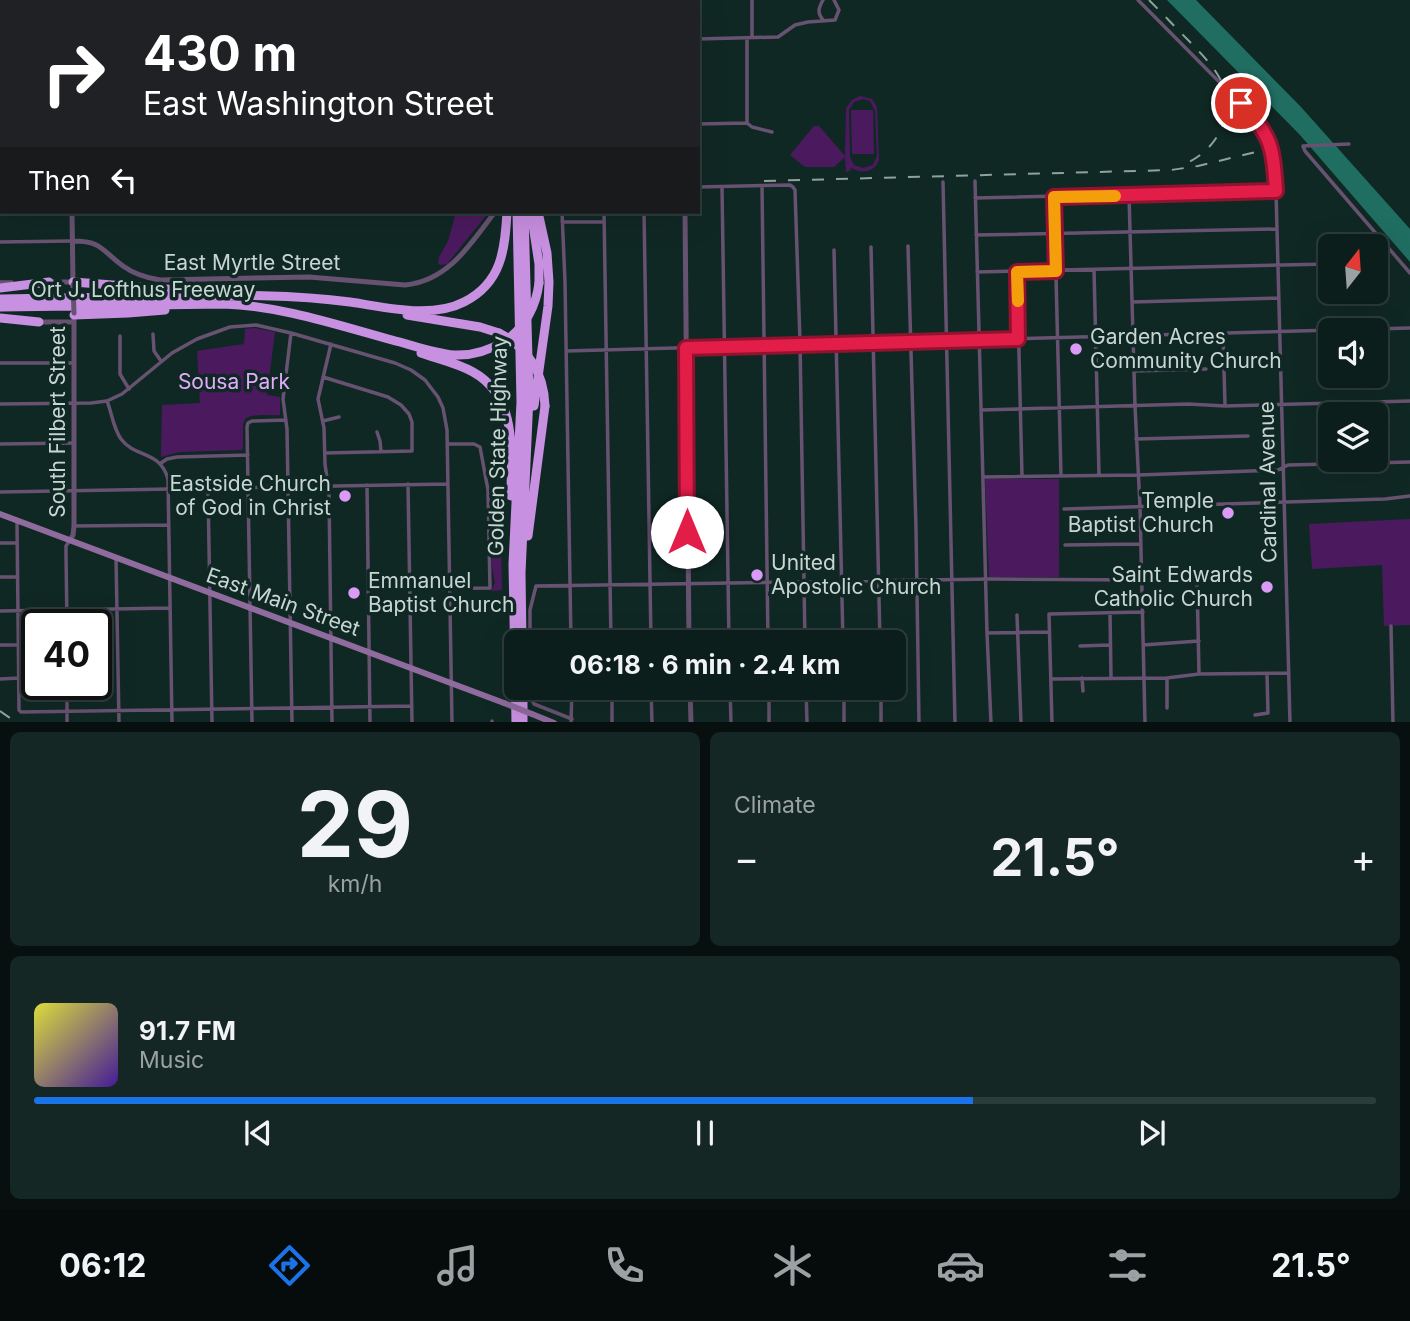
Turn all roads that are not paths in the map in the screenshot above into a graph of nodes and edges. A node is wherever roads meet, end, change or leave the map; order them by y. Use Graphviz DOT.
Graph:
graph roads {
  1 [pos="752,0"];
  2 [pos="822,0"];
  3 [pos="834,0"];
  4 [pos="1138,0"];
  5 [pos="824,21"];
  6 [pos="750,38"];
  7 [pos="700,39"];
  8 [pos="747,123"];
  9 [pos="700,124"];
  10 [pos="772,132"];
  11 [pos="1349,144"];
  12 [pos="975,181"];
  13 [pos="943,182"];
  14 [pos="762,186"];
  15 [pos="700,187"];
  16 [pos="722,187"];
  17 [pos="1276,191"];
  18 [pos="1129,195"];
  19 [pos="1054,197"];
  20 [pos="975,198"];
  21 [pos="72,214"];
  22 [pos="493,214"];
  23 [pos="507,214"];
  24 [pos="517,214"];
  25 [pos="524,214"];
  26 [pos="531,214"];
  27 [pos="538,214"];
  28 [pos="562,214"];
  29 [pos="604,214"];
  30 [pos="644,214"];
  31 [pos="685,214"];
  32 [pos="562,222"];
  33 [pos="604,222"];
  34 [pos="1277,229"];
  35 [pos="1130,233"];
  36 [pos="1055,234"];
  37 [pos="976,235"];
  38 [pos="73,241"];
  39 [pos="0,242"];
  40 [pos="908,246"];
  41 [pos="871,247"];
  42 [pos="834,250"];
  43 [pos="1318,264"];
  44 [pos="1278,265"];
  45 [pos="1132,269"];
  46 [pos="1094,270"];
  47 [pos="1056,271"];
  48 [pos="977,272"];
  49 [pos="1017,272"];
  50 [pos="1410,274"];
  51 [pos="49,282"];
  52 [pos="73,283"];
  53 [pos="0,285"];
  54 [pos="260,295"];
  55 [pos="1279,298"];
  56 [pos="0,299"];
  57 [pos="313,299"];
  58 [pos="1132,302"];
  59 [pos="236,304"];
  60 [pos="0,307"];
  61 [pos="74,317"];
  62 [pos="0,321"];
  63 [pos="39,322"];
  64 [pos="326,323"];
  65 [pos="1410,328"];
  66 [pos="1280,331"];
  67 [pos="291,333"];
  68 [pos="1223,333"];
  69 [pos="153,334"];
  70 [pos="120,335"];
  71 [pos="1133,335"];
  72 [pos="502,337"];
  73 [pos="1096,337"];
  74 [pos="1058,338"];
  75 [pos="1018,339"];
  76 [pos="979,340"];
  77 [pos="947,341"];
  78 [pos="910,342"];
  79 [pos="874,343"];
  80 [pos="331,344"];
  81 [pos="836,344"];
  82 [pos="799,345"];
  83 [pos="764,346"];
  84 [pos="725,347"];
  85 [pos="686,348"];
  86 [pos="646,349"];
  87 [pos="606,350"];
  88 [pos="566,351"];
  89 [pos="161,361"];
  90 [pos="0,363"];
  91 [pos="74,363"];
  92 [pos="1206,369"];
  93 [pos="1134,371"];
  94 [pos="323,377"];
  95 [pos="129,389"];
  96 [pos="107,401"];
  97 [pos="1410,401"];
  98 [pos="74,403"];
  99 [pos="0,404"];
  100 [pos="1282,404"];
  101 [pos="1135,406"];
  102 [pos="1225,406"];
  103 [pos="1097,407"];
  104 [pos="1060,408"];
  105 [pos="1020,409"];
  106 [pos="981,410"];
  107 [pos="339,416"];
  108 [pos="286,420"];
  109 [pos="323,421"];
  110 [pos="377,432"];
  111 [pos="528,434"];
  112 [pos="1248,436"];
  113 [pos="1136,439"];
  114 [pos="74,443"];
  115 [pos="0,444"];
  116 [pos="447,444"];
  117 [pos="381,451"];
  118 [pos="325,453"];
  119 [pos="248,455"];
  120 [pos="1410,462"];
  121 [pos="160,464"];
  122 [pos="1284,467"];
  123 [pos="1099,475"];
  124 [pos="1138,475"];
  125 [pos="1061,476"];
  126 [pos="983,477"];
  127 [pos="1022,477"];
  128 [pos="408,484"];
  129 [pos="447,484"];
  130 [pos="367,485"];
  131 [pos="328,486"];
  132 [pos="248,487"];
  133 [pos="289,487"];
  134 [pos="208,488"];
  135 [pos="169,489"];
  136 [pos="74,490"];
  137 [pos="0,492"];
  138 [pos="1410,496"];
  139 [pos="1284,502"];
  140 [pos="1140,507"];
  141 [pos="1064,509"];
  142 [pos="0,514"];
  143 [pos="17,520"];
  144 [pos="169,525"];
  145 [pos="74,526"];
  146 [pos="69,540"];
  147 [pos="0,543"];
  148 [pos="17,543"];
  149 [pos="1141,544"];
  150 [pos="1065,545"];
  151 [pos="116,558"];
  152 [pos="513,564"];
  153 [pos="18,577"];
  154 [pos="0,578"];
  155 [pos="170,578"];
  156 [pos="952,580"];
  157 [pos="987,580"];
  158 [pos="1142,580"];
  159 [pos="1197,580"];
  160 [pos="879,581"];
  161 [pos="916,581"];
  162 [pos="804,582"];
  163 [pos="842,582"];
  164 [pos="767,583"];
  165 [pos="688,584"];
  166 [pos="729,584"];
  167 [pos="650,585"];
  168 [pos="570,586"];
  169 [pos="610,586"];
  170 [pos="449,588"];
  171 [pos="410,589"];
  172 [pos="210,593"];
  173 [pos="170,608"];
  174 [pos="250,608"];
  175 [pos="67,609"];
  176 [pos="112,609"];
  177 [pos="117,609"];
  178 [pos="0,611"];
  179 [pos="18,611"];
  180 [pos="21,611"];
  181 [pos="1143,612"];
  182 [pos="1110,613"];
  183 [pos="1017,615"];
  184 [pos="521,622"];
  185 [pos="290,624"];
  186 [pos="1391,626"];
  187 [pos="521,630"];
  188 [pos="530,630"];
  189 [pos="571,630"];
  190 [pos="611,630"];
  191 [pos="651,630"];
  192 [pos="689,630"];
  193 [pos="729,630"];
  194 [pos="768,630"];
  195 [pos="805,630"];
  196 [pos="843,630"];
  197 [pos="880,630"];
  198 [pos="1017,632"];
  199 [pos="1048,632"];
  200 [pos="987,633"];
  201 [pos="331,639"];
  202 [pos="1199,642"];
  203 [pos="0,645"];
  204 [pos="19,645"];
  205 [pos="1109,645"];
  206 [pos="1143,645"];
  207 [pos="1080,646"];
  208 [pos="370,653"];
  209 [pos="412,669"];
  210 [pos="1289,673"];
  211 [pos="1199,674"];
  212 [pos="1267,674"];
  213 [pos="19,678"];
  214 [pos="1082,678"];
  215 [pos="1111,678"];
  216 [pos="1144,678"];
  217 [pos="1167,678"];
  218 [pos="0,679"];
  219 [pos="1051,679"];
  220 [pos="452,684"];
  221 [pos="1083,691"];
  222 [pos="67,700"];
  223 [pos="523,700"];
  224 [pos="532,700"];
  225 [pos="572,700"];
  226 [pos="612,700"];
  227 [pos="651,700"];
  228 [pos="690,700"];
  229 [pos="730,700"];
  230 [pos="769,700"];
  231 [pos="806,700"];
  232 [pos="844,700"];
  233 [pos="881,700"];
  234 [pos="412,706"];
  235 [pos="332,707"];
  236 [pos="370,707"];
  237 [pos="292,708"];
  238 [pos="1167,708"];
  239 [pos="212,709"];
  240 [pos="252,709"];
  241 [pos="172,710"];
  242 [pos="119,711"];
  243 [pos="67,712"];
  244 [pos="1255,715"];
  245 [pos="572,721"];
  246 [pos="68,722"];
  247 [pos="119,722"];
  248 [pos="172,722"];
  249 [pos="212,722"];
  250 [pos="252,722"];
  251 [pos="292,722"];
  252 [pos="332,722"];
  253 [pos="370,722"];
  254 [pos="412,722"];
  255 [pos="452,722"];
  256 [pos="516,722"];
  257 [pos="523,722"];
  258 [pos="552,722"];
  259 [pos="612,722"];
  260 [pos="652,722"];
  261 [pos="691,722"];
  262 [pos="731,722"];
  263 [pos="769,722"];
  264 [pos="807,722"];
  265 [pos="844,722"];
  266 [pos="881,722"];
  267 [pos="919,722"];
  268 [pos="955,722"];
  269 [pos="991,722"];
  270 [pos="1021,722"];
  271 [pos="1052,722"];
  272 [pos="1145,722"];
  273 [pos="1290,722"];
  274 [pos="1393,722"];
  1 -- 6 [label="street"];
  2 -- 5 [label="street"];
  3 -- 5 [label="street"];
  4 -- 17 [label="street, Cardinal Avenue"];
  5 -- 6 [label="street"];
  6 -- 7 [label="street"];
  6 -- 8 [label="street"];
  8 -- 9 [label="street"];
  8 -- 10 [label="street"];
  11 -- 50 [label="street"];
  12 -- 20 [label="street"];
  13 -- 77 [label="street"];
  14 -- 16 [label="street"];
  14 -- 82 [label="street"];
  14 -- 83 [label="street"];
  15 -- 16 [label="street"];
  16 -- 84 [label="street"];
  17 -- 18 [label="street"];
  17 -- 34 [label="street, Cardinal Avenue"];
  18 -- 19 [label="street"];
  18 -- 35 [label="street"];
  19 -- 20 [label="street"];
  19 -- 36 [label="street"];
  20 -- 37 [label="street"];
  21 -- 38 [label="street, South Filbert Street"];
  22 -- 38 [label="street, East Myrtle Street"];
  23 -- 57 [label="highway"];
  24 -- 152 [label="highway, Golden State Highway"];
  25 -- 111 [label="highway, Golden State Highway"];
  26 -- 72 [label="highway, bridge"];
  27 -- 111 [label="highway"];
  28 -- 32 [label="street"];
  29 -- 33 [label="street"];
  30 -- 86 [label="street"];
  31 -- 85 [label="street"];
  32 -- 33 [label="street"];
  32 -- 88 [label="street"];
  33 -- 87 [label="street"];
  34 -- 35 [label="street"];
  34 -- 44 [label="street, Cardinal Avenue"];
  35 -- 36 [label="street"];
  35 -- 45 [label="street"];
  36 -- 37 [label="street"];
  36 -- 47 [label="street"];
  37 -- 48 [label="street"];
  38 -- 39 [label="street"];
  38 -- 52 [label="street, South Filbert Street"];
  40 -- 78 [label="street"];
  41 -- 79 [label="street"];
  42 -- 81 [label="street"];
  43 -- 44 [label="street"];
  44 -- 45 [label="street"];
  44 -- 55 [label="street, Cardinal Avenue"];
  45 -- 46 [label="street"];
  45 -- 58 [label="street"];
  46 -- 47 [label="street"];
  46 -- 73 [label="street"];
  47 -- 49 [label="street"];
  47 -- 74 [label="street"];
  48 -- 49 [label="street"];
  48 -- 76 [label="street"];
  49 -- 75 [label="street"];
  51 -- 52 [label="street"];
  51 -- 53 [label="highway"];
  52 -- 54 [label="highway"];
  52 -- 61 [label="street, South Filbert Street, bridge"];
  54 -- 56 [label="highway, Ort J. Lofthus Freeway"];
  54 -- 57 [label="highway, Ort J. Lofthus Freeway"];
  55 -- 58 [label="street"];
  55 -- 66 [label="street, Cardinal Avenue"];
  57 -- 72 [label="highway"];
  58 -- 71 [label="street"];
  59 -- 60 [label="highway, Ort J. Lofthus Freeway"];
  59 -- 61 [label="highway"];
  59 -- 64 [label="highway, Ort J. Lofthus Freeway"];
  61 -- 63 [label="street"];
  61 -- 91 [label="street, South Filbert Street"];
  62 -- 63 [label="highway"];
  64 -- 72 [label="highway"];
  64 -- 152 [label="highway"];
  65 -- 66 [label="street"];
  66 -- 68 [label="street"];
  66 -- 100 [label="street, Cardinal Avenue"];
  67 -- 80 [label="street"];
  67 -- 89 [label="street"];
  67 -- 108 [label="street"];
  68 -- 71 [label="street"];
  68 -- 102 [label="street"];
  69 -- 89 [label="street"];
  70 -- 95 [label="street"];
  71 -- 73 [label="street"];
  71 -- 93 [label="street"];
  72 -- 184 [label="highway, bridge"];
  73 -- 74 [label="street"];
  73 -- 103 [label="street"];
  74 -- 75 [label="street"];
  74 -- 104 [label="street"];
  75 -- 76 [label="street"];
  75 -- 105 [label="street"];
  76 -- 77 [label="street"];
  76 -- 106 [label="street"];
  77 -- 78 [label="street"];
  77 -- 156 [label="street"];
  78 -- 79 [label="street"];
  78 -- 161 [label="street"];
  79 -- 81 [label="street"];
  79 -- 160 [label="street"];
  80 -- 94 [label="street"];
  80 -- 116 [label="street"];
  81 -- 82 [label="street"];
  81 -- 163 [label="street"];
  82 -- 83 [label="street"];
  82 -- 162 [label="street"];
  83 -- 84 [label="street"];
  83 -- 164 [label="street"];
  84 -- 85 [label="street"];
  84 -- 166 [label="street"];
  85 -- 86 [label="street"];
  85 -- 165 [label="street"];
  86 -- 87 [label="street"];
  86 -- 167 [label="street"];
  87 -- 88 [label="street"];
  87 -- 169 [label="street"];
  88 -- 168 [label="street"];
  89 -- 95 [label="street"];
  90 -- 91 [label="street"];
  91 -- 98 [label="street, South Filbert Street"];
  92 -- 93 [label="street"];
  93 -- 101 [label="street"];
  94 -- 109 [label="street"];
  94 -- 117 [label="street"];
  95 -- 96 [label="street"];
  96 -- 98 [label="street"];
  96 -- 121 [label="street"];
  97 -- 100 [label="street"];
  98 -- 99 [label="street"];
  98 -- 114 [label="street, South Filbert Street"];
  100 -- 102 [label="street"];
  100 -- 122 [label="street, Cardinal Avenue"];
  101 -- 102 [label="street"];
  101 -- 103 [label="street"];
  101 -- 113 [label="street"];
  103 -- 104 [label="street"];
  103 -- 123 [label="street"];
  104 -- 105 [label="street"];
  104 -- 125 [label="street"];
  105 -- 106 [label="street"];
  105 -- 127 [label="street"];
  106 -- 126 [label="street"];
  107 -- 109 [label="street"];
  108 -- 119 [label="street"];
  108 -- 133 [label="street"];
  109 -- 118 [label="street"];
  110 -- 117 [label="street"];
  111 -- 184 [label="highway, Golden State Highway"];
  112 -- 113 [label="street"];
  113 -- 124 [label="street"];
  114 -- 115 [label="street"];
  114 -- 136 [label="street, South Filbert Street"];
  116 -- 129 [label="street"];
  116 -- 170 [label="street"];
  117 -- 118 [label="street"];
  118 -- 131 [label="street"];
  119 -- 121 [label="street"];
  119 -- 132 [label="street"];
  120 -- 122 [label="street"];
  121 -- 135 [label="street"];
  122 -- 124 [label="street"];
  122 -- 139 [label="street, Cardinal Avenue"];
  123 -- 124 [label="street"];
  123 -- 125 [label="street"];
  124 -- 140 [label="street"];
  125 -- 127 [label="street"];
  126 -- 127 [label="street"];
  126 -- 157 [label="street"];
  128 -- 129 [label="street"];
  128 -- 130 [label="street"];
  128 -- 171 [label="street"];
  129 -- 170 [label="street"];
  130 -- 131 [label="street"];
  130 -- 208 [label="street"];
  131 -- 133 [label="street"];
  131 -- 201 [label="street"];
  132 -- 133 [label="street"];
  132 -- 134 [label="street"];
  132 -- 174 [label="street"];
  133 -- 185 [label="street"];
  134 -- 135 [label="street"];
  134 -- 172 [label="street"];
  135 -- 136 [label="street"];
  135 -- 144 [label="street"];
  136 -- 137 [label="street"];
  136 -- 145 [label="street, South Filbert Street"];
  138 -- 139 [label="street"];
  139 -- 140 [label="street"];
  139 -- 210 [label="street, Cardinal Avenue"];
  140 -- 141 [label="street"];
  140 -- 149 [label="street"];
  142 -- 143 [label="main road, East Main Street"];
  143 -- 146 [label="main road, East Main Street"];
  143 -- 148 [label="street"];
  144 -- 145 [label="street"];
  144 -- 155 [label="street"];
  145 -- 146 [label="street, South Filbert Street"];
  146 -- 151 [label="main road, East Main Street"];
  146 -- 175 [label="street, South Filbert Street"];
  147 -- 148 [label="street"];
  148 -- 153 [label="street"];
  149 -- 150 [label="street"];
  149 -- 158 [label="street"];
  151 -- 155 [label="main road, East Main Street"];
  151 -- 177 [label="street"];
  152 -- 256 [label="highway, Golden State Highway"];
  153 -- 154 [label="street"];
  153 -- 179 [label="street"];
  155 -- 172 [label="main road, East Main Street"];
  155 -- 173 [label="street"];
  156 -- 157 [label="street"];
  156 -- 161 [label="street"];
  156 -- 268 [label="street"];
  157 -- 158 [label="street"];
  157 -- 200 [label="street"];
  158 -- 181 [label="street"];
  159 -- 202 [label="street"];
  160 -- 161 [label="street"];
  160 -- 163 [label="street"];
  160 -- 197 [label="street"];
  161 -- 267 [label="street"];
  162 -- 163 [label="street"];
  162 -- 164 [label="street"];
  162 -- 195 [label="street"];
  163 -- 196 [label="street"];
  164 -- 166 [label="street"];
  164 -- 194 [label="street"];
  165 -- 166 [label="street"];
  165 -- 167 [label="street"];
  165 -- 192 [label="street"];
  166 -- 193 [label="street"];
  167 -- 169 [label="street"];
  167 -- 191 [label="street"];
  168 -- 169 [label="street"];
  168 -- 188 [label="street"];
  168 -- 189 [label="street"];
  169 -- 190 [label="street"];
  170 -- 171 [label="street"];
  170 -- 220 [label="street"];
  171 -- 209 [label="street"];
  172 -- 174 [label="main road, East Main Street"];
  172 -- 239 [label="street"];
  173 -- 177 [label="street"];
  173 -- 241 [label="street"];
  174 -- 185 [label="main road, East Main Street"];
  174 -- 240 [label="street"];
  176 -- 177 [label="street"];
  177 -- 242 [label="street"];
  178 -- 179 [label="street"];
  179 -- 180 [label="street"];
  179 -- 204 [label="street"];
  181 -- 182 [label="street"];
  181 -- 206 [label="street"];
  182 -- 199 [label="street"];
  182 -- 205 [label="street"];
  183 -- 198 [label="street"];
  184 -- 187 [label="highway, Golden State Highway"];
  185 -- 201 [label="main road, East Main Street"];
  185 -- 237 [label="street"];
  186 -- 274 [label="street"];
  198 -- 199 [label="street"];
  198 -- 200 [label="street"];
  198 -- 270 [label="street"];
  199 -- 219 [label="street"];
  200 -- 269 [label="street"];
  201 -- 208 [label="main road, East Main Street"];
  201 -- 235 [label="street"];
  202 -- 206 [label="street"];
  202 -- 211 [label="street"];
  203 -- 204 [label="street"];
  204 -- 213 [label="street"];
  205 -- 207 [label="street"];
  205 -- 215 [label="street"];
  206 -- 216 [label="street"];
  208 -- 209 [label="main road, East Main Street"];
  208 -- 236 [label="street"];
  209 -- 220 [label="main road, East Main Street"];
  209 -- 234 [label="street"];
  210 -- 212 [label="street"];
  210 -- 273 [label="street, Cardinal Avenue"];
  211 -- 212 [label="street"];
  211 -- 217 [label="street"];
  212 -- 244 [label="street"];
  213 -- 218 [label="street"];
  213 -- 243 [label="street"];
  214 -- 215 [label="street"];
  214 -- 219 [label="street"];
  214 -- 221 [label="street"];
  215 -- 216 [label="street"];
  216 -- 217 [label="street"];
  216 -- 272 [label="street"];
  217 -- 238 [label="street"];
  219 -- 271 [label="street"];
  220 -- 255 [label="street"];
  220 -- 258 [label="main road, East Main Street, bridge"];
  222 -- 243 [label="street"];
  223 -- 257 [label="highway"];
  224 -- 245 [label="street"];
  225 -- 245 [label="street"];
  226 -- 259 [label="street"];
  227 -- 260 [label="street"];
  228 -- 261 [label="street"];
  229 -- 262 [label="street"];
  230 -- 263 [label="street"];
  231 -- 264 [label="street"];
  232 -- 265 [label="street"];
  233 -- 266 [label="street"];
  234 -- 236 [label="street"];
  234 -- 254 [label="street"];
  235 -- 236 [label="street"];
  235 -- 237 [label="street"];
  235 -- 252 [label="street"];
  236 -- 253 [label="street"];
  237 -- 240 [label="street"];
  237 -- 251 [label="street"];
  239 -- 240 [label="street"];
  239 -- 241 [label="street"];
  239 -- 249 [label="street"];
  240 -- 250 [label="street"];
  241 -- 242 [label="street"];
  241 -- 248 [label="street"];
  242 -- 243 [label="street"];
  242 -- 247 [label="street"];
  243 -- 246 [label="street"];
}
